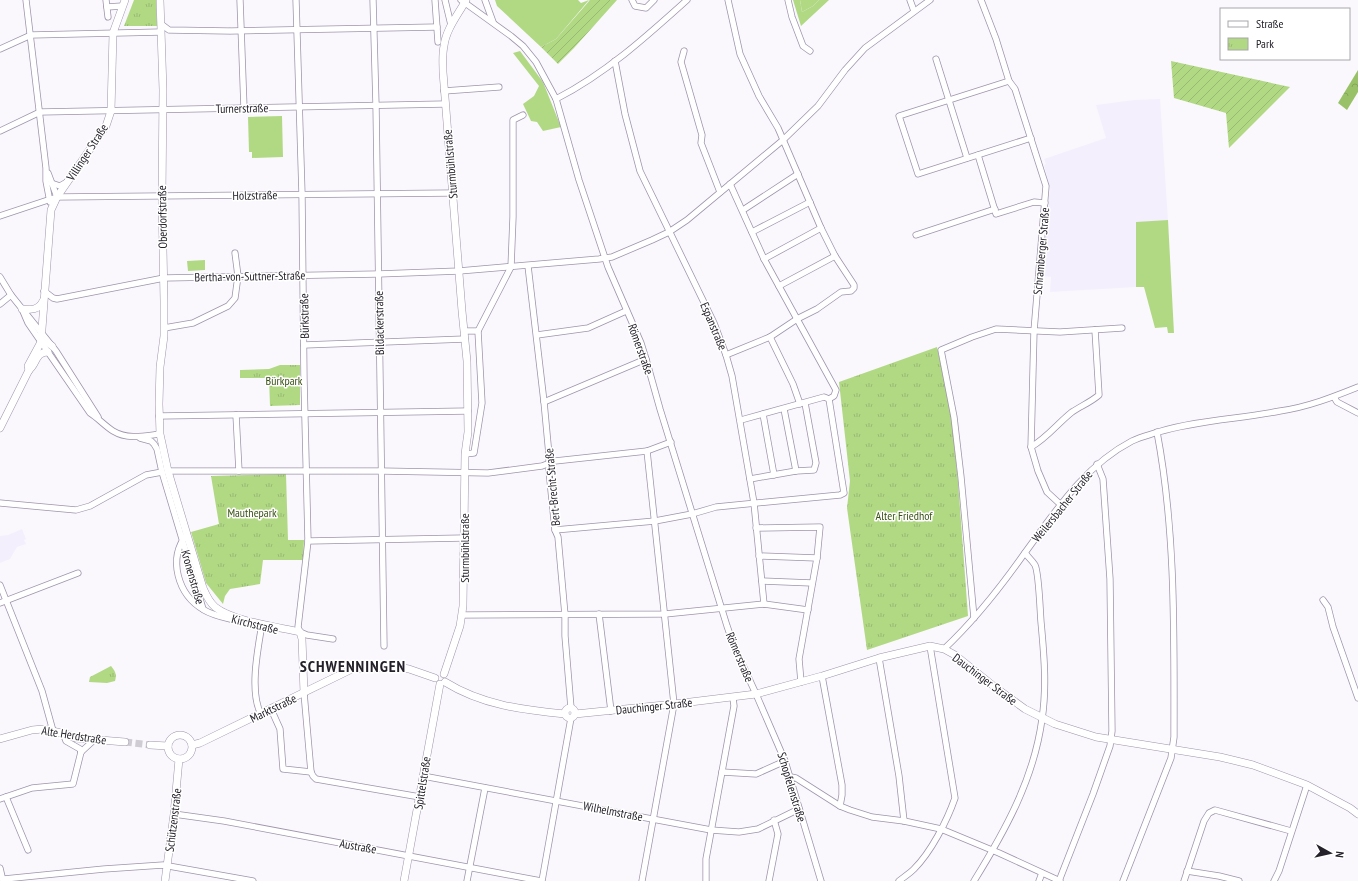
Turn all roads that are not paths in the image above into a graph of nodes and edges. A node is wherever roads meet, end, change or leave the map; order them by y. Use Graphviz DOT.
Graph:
graph roads {
  1 [pos="26,0"];
  2 [pos="106,0"];
  3 [pos="160,0"];
  4 [pos="240,0"];
  5 [pos="296,0"];
  6 [pos="372,0"];
  7 [pos="435,0"];
  8 [pos="445,0"];
  9 [pos="485,0"];
  10 [pos="632,0"];
  11 [pos="654,0"];
  12 [pos="687,0"];
  13 [pos="728,0"];
  14 [pos="788,0"];
  15 [pos="910,0"];
  16 [pos="930,0"];
  17 [pos="981,0"];
  18 [pos="464,1"];
  19 [pos="124,3"];
  20 [pos="107,7"];
  21 [pos="914,11"];
  22 [pos="108,17"];
  23 [pos="493,23"];
  24 [pos="161,24"];
  25 [pos="451,25"];
  26 [pos="437,27"];
  27 [pos="373,28"];
  28 [pos="297,29"];
  29 [pos="161,32"];
  30 [pos="241,32"];
  31 [pos="113,33"];
  32 [pos="31,34"];
  33 [pos="438,42"];
  34 [pos="0,49"];
  35 [pos="684,51"];
  36 [pos="810,51"];
  37 [pos="936,59"];
  38 [pos="615,61"];
  39 [pos="1009,81"];
  40 [pos="499,87"];
  41 [pos="444,91"];
  42 [pos="556,99"];
  43 [pos="949,100"];
  44 [pos="445,104"];
  45 [pos="376,105"];
  46 [pos="298,106"];
  47 [pos="244,108"];
  48 [pos="163,109"];
  49 [pos="111,111"];
  50 [pos="40,112"];
  51 [pos="523,115"];
  52 [pos="0,131"];
  53 [pos="1031,138"];
  54 [pos="783,140"];
  55 [pos="978,155"];
  56 [pos="967,158"];
  57 [pos="46,168"];
  58 [pos="798,174"];
  59 [pos="69,181"];
  60 [pos="51,182"];
  61 [pos="730,184"];
  62 [pos="720,192"];
  63 [pos="453,193"];
  64 [pos="302,194"];
  65 [pos="378,194"];
  66 [pos="162,196"];
  67 [pos="53,198"];
  68 [pos="810,202"];
  69 [pos="1045,204"];
  70 [pos="995,209"];
  71 [pos="743,210"];
  72 [pos="0,216"];
  73 [pos="821,228"];
  74 [pos="669,232"];
  75 [pos="752,232"];
  76 [pos="916,235"];
  77 [pos="235,253"];
  78 [pos="835,256"];
  79 [pos="605,258"];
  80 [pos="764,259"];
  81 [pos="528,266"];
  82 [pos="511,267"];
  83 [pos="459,271"];
  84 [pos="378,274"];
  85 [pos="303,275"];
  86 [pos="238,276"];
  87 [pos="0,277"];
  88 [pos="164,278"];
  89 [pos="779,286"];
  90 [pos="44,291"];
  91 [pos="11,295"];
  92 [pos="43,301"];
  93 [pos="0,304"];
  94 [pos="22,309"];
  95 [pos="626,311"];
  96 [pos="797,320"];
  97 [pos="164,328"];
  98 [pos="1122,328"];
  99 [pos="1095,330"];
  100 [pos="464,331"];
  101 [pos="478,331"];
  102 [pos="1034,332"];
  103 [pos="537,335"];
  104 [pos="770,337"];
  105 [pos="40,338"];
  106 [pos="465,339"];
  107 [pos="380,343"];
  108 [pos="304,345"];
  109 [pos="50,349"];
  110 [pos="726,355"];
  111 [pos="646,359"];
  112 [pos="28,370"];
  113 [pos="1358,387"];
  114 [pos="1334,397"];
  115 [pos="829,399"];
  116 [pos="544,402"];
  117 [pos="803,404"];
  118 [pos="784,409"];
  119 [pos="468,411"];
  120 [pos="381,413"];
  121 [pos="1358,413"];
  122 [pos="305,414"];
  123 [pos="763,414"];
  124 [pos="236,415"];
  125 [pos="159,416"];
  126 [pos="741,420"];
  127 [pos="0,428"];
  128 [pos="1157,432"];
  129 [pos="160,434"];
  130 [pos="138,437"];
  131 [pos="671,442"];
  132 [pos="1031,447"];
  133 [pos="647,451"];
  134 [pos="465,454"];
  135 [pos="550,463"];
  136 [pos="1097,464"];
  137 [pos="239,471"];
  138 [pos="306,471"];
  139 [pos="381,471"];
  140 [pos="465,471"];
  141 [pos="796,471"];
  142 [pos="165,472"];
  143 [pos="774,475"];
  144 [pos="750,479"];
  145 [pos="0,503"];
  146 [pos="754,503"];
  147 [pos="1060,504"];
  148 [pos="692,514"];
  149 [pos="655,521"];
  150 [pos="756,528"];
  151 [pos="555,530"];
  152 [pos="187,534"];
  153 [pos="464,538"];
  154 [pos="382,539"];
  155 [pos="182,540"];
  156 [pos="308,541"];
  157 [pos="1025,553"];
  158 [pos="759,556"];
  159 [pos="817,558"];
  160 [pos="78,573"];
  161 [pos="762,581"];
  162 [pos="812,583"];
  163 [pos="0,585"];
  164 [pos="1324,600"];
  165 [pos="3,601"];
  166 [pos="764,604"];
  167 [pos="215,607"];
  168 [pos="721,609"];
  169 [pos="808,610"];
  170 [pos="205,611"];
  171 [pos="599,614"];
  172 [pos="665,614"];
  173 [pos="462,615"];
  174 [pos="565,615"];
  175 [pos="233,616"];
  176 [pos="974,618"];
  177 [pos="262,625"];
  178 [pos="301,634"];
  179 [pos="333,639"];
  180 [pos="384,646"];
  181 [pos="930,646"];
  182 [pos="944,649"];
  183 [pos="879,658"];
  184 [pos="444,674"];
  185 [pos="822,676"];
  186 [pos="435,678"];
  187 [pos="801,682"];
  188 [pos="443,683"];
  189 [pos="304,693"];
  190 [pos="756,694"];
  191 [pos="733,698"];
  192 [pos="1358,698"];
  193 [pos="674,704"];
  194 [pos="271,709"];
  195 [pos="611,711"];
  196 [pos="570,713"];
  197 [pos="261,714"];
  198 [pos="49,718"];
  199 [pos="1042,718"];
  200 [pos="43,729"];
  201 [pos="53,731"];
  202 [pos="63,733"];
  203 [pos="0,739"];
  204 [pos="94,740"];
  205 [pos="1111,740"];
  206 [pos="124,742"];
  207 [pos="150,745"];
  208 [pos="192,745"];
  209 [pos="168,746"];
  210 [pos="1172,749"];
  211 [pos="81,752"];
  212 [pos="179,759"];
  213 [pos="785,761"];
  214 [pos="311,772"];
  215 [pos="722,772"];
  216 [pos="423,776"];
  217 [pos="791,777"];
  218 [pos="1308,785"];
  219 [pos="485,788"];
  220 [pos="420,797"];
  221 [pos="3,798"];
  222 [pos="556,800"];
  223 [pos="840,806"];
  224 [pos="799,809"];
  225 [pos="174,814"];
  226 [pos="1358,814"];
  227 [pos="653,819"];
  228 [pos="774,820"];
  229 [pos="904,821"];
  230 [pos="941,829"];
  231 [pos="711,830"];
  232 [pos="1291,831"];
  233 [pos="28,850"];
  234 [pos="992,850"];
  235 [pos="409,855"];
  236 [pos="167,866"];
  237 [pos="469,867"];
  238 [pos="0,868"];
  239 [pos="1187,871"];
  240 [pos="1042,873"];
  241 [pos="3,880"];
  242 [pos="239,880"];
  243 [pos="164,881"];
  244 [pos="253,881"];
  245 [pos="404,881"];
  246 [pos="467,881"];
  247 [pos="542,881"];
  248 [pos="642,881"];
  249 [pos="706,881"];
  250 [pos="769,881"];
  251 [pos="821,881"];
  252 [pos="899,881"];
  253 [pos="974,881"];
  254 [pos="1039,881"];
  255 [pos="1059,881"];
  256 [pos="1123,881"];
  257 [pos="1184,881"];
  258 [pos="1239,881"];
  259 [pos="1274,881"];
  1 -- 32 [label="street"];
  2 -- 20 [label="street"];
  3 -- 24 [label="main road, Oberdorfstraße"];
  4 -- 30 [label="street"];
  5 -- 28 [label="street, Bürkstraße"];
  6 -- 27 [label="street, Bildackerstraße"];
  7 -- 26 [label="street"];
  8 -- 25 [label="street"];
  9 -- 23 [label="street"];
  10 -- 11 [label="street"];
  12 -- 38 [label="street"];
  13 -- 54 [label="street"];
  14 -- 36 [label="street"];
  15 -- 21 [label="street"];
  16 -- 21 [label="street, Bertha-von-Suttner-Straße"];
  17 -- 39 [label="street, Schramberger Straße"];
  18 -- 23 [label="street, Römerstraße"];
  18 -- 25 [label="main road, Sturmbühlstraße"];
  19 -- 20 [label="street"];
  19 -- 31 [label="main road, Villinger Straße"];
  20 -- 22 [label="street"];
  21 -- 54 [label="street, Bertha-von-Suttner-Straße"];
  23 -- 42 [label="street, Römerstraße"];
  24 -- 29 [label="main road, Oberdorfstraße"];
  24 -- 30 [label="street"];
  25 -- 41 [label="main road, Sturmbühlstraße"];
  26 -- 27 [label="street"];
  26 -- 33 [label="street"];
  27 -- 28 [label="street"];
  27 -- 45 [label="street, Bildackerstraße"];
  28 -- 30 [label="street"];
  28 -- 46 [label="street, Bürkstraße"];
  29 -- 31 [label="street"];
  29 -- 48 [label="main road, Oberdorfstraße"];
  30 -- 47 [label="street"];
  31 -- 32 [label="street"];
  31 -- 49 [label="main road, Villinger Straße"];
  32 -- 34 [label="street"];
  32 -- 50 [label="street"];
  35 -- 62 [label="street"];
  37 -- 43 [label="street"];
  38 -- 42 [label="street"];
  38 -- 74 [label="street, Espanstraße"];
  39 -- 43 [label="street"];
  39 -- 53 [label="street, Schramberger Straße"];
  40 -- 41 [label="street"];
  41 -- 44 [label="main road, Sturmbühlstraße"];
  42 -- 79 [label="street, Römerstraße"];
  43 -- 56 [label="street"];
  43 -- 56 [label="street"];
  44 -- 45 [label="street, Turnerstraße"];
  44 -- 63 [label="main road, Sturmbühlstraße"];
  45 -- 46 [label="street, Turnerstraße"];
  45 -- 65 [label="street, Bildackerstraße"];
  46 -- 47 [label="street, Turnerstraße"];
  46 -- 64 [label="street, Bürkstraße"];
  47 -- 48 [label="street, Turnerstraße"];
  48 -- 49 [label="street, Turnerstraße"];
  48 -- 66 [label="main road, Oberdorfstraße"];
  49 -- 50 [label="street, Turnerstraße"];
  49 -- 59 [label="main road, Villinger Straße"];
  50 -- 52 [label="street"];
  50 -- 57 [label="street"];
  51 -- 82 [label="street"];
  53 -- 55 [label="street"];
  53 -- 69 [label="street, Schramberger Straße"];
  54 -- 58 [label="street"];
  54 -- 61 [label="street, Bertha-von-Suttner-Straße"];
  55 -- 56 [label="street"];
  55 -- 70 [label="street"];
  57 -- 60 [label="street"];
  57 -- 67 [label="street"];
  58 -- 68 [label="street"];
  58 -- 71 [label="street"];
  59 -- 60 [label="street"];
  59 -- 67 [label="main road, Villinger Straße"];
  60 -- 67 [label="street"];
  61 -- 62 [label="street, Bertha-von-Suttner-Straße"];
  61 -- 71 [label="street"];
  62 -- 74 [label="street, Bertha-von-Suttner-Straße"];
  63 -- 65 [label="street, Holzstraße"];
  63 -- 83 [label="main road, Sturmbühlstraße"];
  64 -- 65 [label="street, Holzstraße"];
  64 -- 66 [label="street, Holzstraße"];
  64 -- 85 [label="street, Bürkstraße"];
  65 -- 84 [label="street, Bildackerstraße"];
  66 -- 67 [label="street, Holzstraße"];
  66 -- 88 [label="main road, Oberdorfstraße"];
  67 -- 72 [label="street, Holzstraße"];
  67 -- 90 [label="main road, Villinger Straße"];
  68 -- 73 [label="street"];
  68 -- 75 [label="street"];
  69 -- 70 [label="street"];
  69 -- 102 [label="street, Schramberger Straße"];
  70 -- 76 [label="street"];
  71 -- 75 [label="street"];
  73 -- 78 [label="street"];
  73 -- 80 [label="street"];
  74 -- 79 [label="street, Bertha-von-Suttner-Straße"];
  74 -- 110 [label="street, Espanstraße"];
  75 -- 80 [label="street"];
  77 -- 86 [label="street"];
  78 -- 89 [label="street"];
  78 -- 96 [label="street"];
  79 -- 81 [label="street, Bertha-von-Suttner-Straße"];
  79 -- 95 [label="street, Römerstraße"];
  80 -- 89 [label="street"];
  81 -- 82 [label="street, Bertha-von-Suttner-Straße"];
  81 -- 103 [label="street, Bert-Brecht-Straße"];
  82 -- 83 [label="street, Bertha-von-Suttner-Straße"];
  82 -- 101 [label="street"];
  83 -- 84 [label="street, Bertha-von-Suttner-Straße"];
  83 -- 100 [label="main road, Sturmbühlstraße"];
  84 -- 85 [label="street, Bertha-von-Suttner-Straße"];
  84 -- 107 [label="street, Bildackerstraße"];
  85 -- 86 [label="street, Bertha-von-Suttner-Straße"];
  85 -- 108 [label="street, Bürkstraße"];
  86 -- 88 [label="street, Bertha-von-Suttner-Straße"];
  86 -- 97 [label="street"];
  87 -- 91 [label="street"];
  88 -- 90 [label="street, Bertha-von-Suttner-Straße"];
  88 -- 97 [label="main road, Oberdorfstraße"];
  89 -- 96 [label="street"];
  90 -- 92 [label="main road, Villinger Straße"];
  91 -- 93 [label="street"];
  91 -- 94 [label="street"];
  92 -- 94 [label="main road"];
  92 -- 105 [label="main road, Villinger Straße"];
  94 -- 105 [label="street"];
  95 -- 103 [label="street"];
  95 -- 111 [label="street, Römerstraße"];
  96 -- 104 [label="street"];
  96 -- 115 [label="street"];
  97 -- 125 [label="main road, Oberdorfstraße"];
  98 -- 99 [label="street"];
  99 -- 102 [label="street"];
  99 -- 132 [label="street"];
  100 -- 101 [label="street"];
  100 -- 106 [label="main road, Sturmbühlstraße"];
  101 -- 134 [label="street"];
  102 -- 132 [label="street, Schramberger Straße"];
  102 -- 176 [label="street"];
  103 -- 116 [label="street, Bert-Brecht-Straße"];
  104 -- 110 [label="street"];
  104 -- 117 [label="street"];
  105 -- 109 [label="street"];
  105 -- 109 [label="main road"];
  105 -- 112 [label="main road"];
  106 -- 107 [label="street"];
  106 -- 119 [label="main road, Sturmbühlstraße"];
  107 -- 108 [label="street"];
  107 -- 120 [label="street, Bildackerstraße"];
  108 -- 122 [label="street, Bürkstraße"];
  109 -- 112 [label="main road"];
  109 -- 130 [label="street"];
  110 -- 126 [label="street, Espanstraße"];
  111 -- 116 [label="street"];
  111 -- 131 [label="street, Römerstraße"];
  112 -- 127 [label="main road"];
  113 -- 114 [label="street, Weilersbacher Straße"];
  114 -- 121 [label="street"];
  114 -- 128 [label="street, Weilersbacher Straße"];
  115 -- 117 [label="street"];
  115 -- 146 [label="street"];
  116 -- 135 [label="street, Bert-Brecht-Straße"];
  117 -- 118 [label="street"];
  117 -- 141 [label="street"];
  118 -- 123 [label="street"];
  118 -- 141 [label="street"];
  119 -- 120 [label="street"];
  119 -- 134 [label="main road, Sturmbühlstraße"];
  120 -- 122 [label="street"];
  120 -- 139 [label="street, Bildackerstraße"];
  122 -- 124 [label="street"];
  122 -- 138 [label="street, Bürkstraße"];
  123 -- 126 [label="street"];
  123 -- 143 [label="street"];
  124 -- 125 [label="street"];
  124 -- 137 [label="street"];
  125 -- 129 [label="main road, Oberdorfstraße"];
  126 -- 144 [label="street, Espanstraße"];
  128 -- 136 [label="street, Weilersbacher Straße"];
  128 -- 210 [label="street"];
  129 -- 130 [label="street"];
  129 -- 142 [label="main road, Kronenstraße"];
  130 -- 142 [label="street, Kronenstraße"];
  131 -- 133 [label="street"];
  131 -- 148 [label="street, Römerstraße"];
  132 -- 147 [label="street, Schramberger Straße"];
  133 -- 135 [label="street"];
  133 -- 149 [label="street"];
  134 -- 140 [label="main road, Sturmbühlstraße"];
  135 -- 140 [label="street"];
  135 -- 151 [label="street, Bert-Brecht-Straße"];
  136 -- 147 [label="street, Weilersbacher Straße"];
  136 -- 205 [label="street"];
  137 -- 138 [label="street"];
  137 -- 142 [label="street"];
  138 -- 139 [label="street"];
  138 -- 156 [label="street, Bürkstraße"];
  139 -- 140 [label="street"];
  139 -- 154 [label="street, Bildackerstraße"];
  140 -- 153 [label="main road, Sturmbühlstraße"];
  141 -- 143 [label="street"];
  142 -- 145 [label="street"];
  142 -- 152 [label="main road, Kronenstraße"];
  142 -- 155 [label="street, Kronenstraße"];
  143 -- 144 [label="street"];
  144 -- 146 [label="street, Espanstraße"];
  146 -- 148 [label="street"];
  146 -- 150 [label="street, Espanstraße"];
  147 -- 157 [label="street, Weilersbacher Straße"];
  148 -- 149 [label="street"];
  148 -- 168 [label="street, Römerstraße"];
  149 -- 151 [label="street"];
  149 -- 172 [label="street"];
  150 -- 158 [label="street, Espanstraße"];
  150 -- 159 [label="street"];
  151 -- 174 [label="street, Bert-Brecht-Straße"];
  152 -- 155 [label="street, Kronenstraße"];
  152 -- 167 [label="main road, Kronenstraße"];
  153 -- 154 [label="street"];
  153 -- 173 [label="main road, Sturmbühlstraße"];
  154 -- 156 [label="street"];
  154 -- 180 [label="street, Bildackerstraße"];
  155 -- 170 [label="street, Kronenstraße"];
  155 -- 170 [label="street, Kronenstraße"];
  156 -- 178 [label="street, Bürkstraße"];
  157 -- 176 [label="street, Weilersbacher Straße"];
  157 -- 199 [label="street"];
  158 -- 159 [label="street"];
  158 -- 161 [label="street, Espanstraße"];
  159 -- 162 [label="street"];
  160 -- 165 [label="street"];
  161 -- 162 [label="street"];
  161 -- 166 [label="street, Espanstraße"];
  162 -- 169 [label="street"];
  163 -- 165 [label="street"];
  164 -- 192 [label="street"];
  165 -- 198 [label="street"];
  166 -- 168 [label="street"];
  166 -- 169 [label="street"];
  167 -- 175 [label="main road, Kirchstraße"];
  168 -- 172 [label="street"];
  168 -- 190 [label="street, Römerstraße"];
  169 -- 187 [label="street"];
  170 -- 175 [label="street, Kirchstraße"];
  170 -- 177 [label="street, Kirchstraße"];
  171 -- 172 [label="street"];
  171 -- 174 [label="street"];
  171 -- 195 [label="street"];
  172 -- 193 [label="street"];
  173 -- 174 [label="street"];
  173 -- 184 [label="main road, Sturmbühlstraße"];
  174 -- 196 [label="street, Bert-Brecht-Straße"];
  175 -- 177 [label="main road, Kirchstraße"];
  176 -- 182 [label="street, Weilersbacher Straße"];
  177 -- 178 [label="main road, Kirchstraße"];
  177 -- 197 [label="street"];
  178 -- 179 [label="street"];
  178 -- 189 [label="main road"];
  181 -- 182 [label="main road, Dauchinger Straße"];
  181 -- 183 [label="main road, Dauchinger Straße"];
  181 -- 230 [label="street"];
  182 -- 199 [label="main road, Dauchinger Straße"];
  183 -- 185 [label="main road, Dauchinger Straße"];
  183 -- 229 [label="street"];
  184 -- 186 [label="main road"];
  184 -- 188 [label="main road"];
  185 -- 187 [label="main road, Dauchinger Straße"];
  185 -- 223 [label="street"];
  186 -- 188 [label="main road"];
  186 -- 189 [label="main road, Marktstraße"];
  187 -- 190 [label="main road, Dauchinger Straße"];
  188 -- 196 [label="main road, Dauchinger Straße"];
  188 -- 216 [label="main road, Spittelstraße"];
  189 -- 194 [label="main road, Marktstraße"];
  189 -- 214 [label="street"];
  190 -- 191 [label="main road, Dauchinger Straße"];
  190 -- 213 [label="street, Schopfelenstraße"];
  191 -- 193 [label="main road, Dauchinger Straße"];
  191 -- 215 [label="street"];
  193 -- 195 [label="main road, Dauchinger Straße"];
  193 -- 227 [label="street"];
  194 -- 197 [label="main road, Marktstraße"];
  194 -- 214 [label="street"];
  195 -- 196 [label="main road, Dauchinger Straße"];
  196 -- 222 [label="street, Bert-Brecht-Straße"];
  197 -- 208 [label="main road, Marktstraße"];
  198 -- 200 [label="street"];
  198 -- 201 [label="street"];
  199 -- 205 [label="main road, Dauchinger Straße"];
  199 -- 234 [label="street"];
  200 -- 201 [label="main road, Alte Herdstraße"];
  200 -- 203 [label="main road, Alte Herdstraße"];
  201 -- 202 [label="main road, Alte Herdstraße"];
  202 -- 204 [label="main road, Alte Herdstraße"];
  202 -- 211 [label="street"];
  204 -- 206 [label="main road, Alte Herdstraße"];
  204 -- 211 [label="street"];
  205 -- 210 [label="main road, Dauchinger Straße"];
  205 -- 255 [label="street"];
  207 -- 209 [label="main road"];
  208 -- 209 [label="main road"];
  208 -- 212 [label="main road"];
  209 -- 212 [label="main road"];
  210 -- 218 [label="main road, Dauchinger Straße"];
  210 -- 256 [label="street"];
  211 -- 221 [label="street"];
  212 -- 225 [label="main road, Schützenstraße"];
  213 -- 215 [label="street"];
  213 -- 217 [label="street, Schopfelenstraße"];
  214 -- 220 [label="street"];
  215 -- 231 [label="street"];
  216 -- 219 [label="street, Wilhelmstraße"];
  216 -- 220 [label="main road, Spittelstraße"];
  217 -- 223 [label="street"];
  217 -- 224 [label="street, Schopfelenstraße"];
  218 -- 226 [label="main road, Dauchinger Straße"];
  218 -- 232 [label="street"];
  219 -- 222 [label="street, Wilhelmstraße"];
  219 -- 237 [label="street"];
  220 -- 235 [label="main road, Spittelstraße"];
  221 -- 233 [label="street"];
  222 -- 227 [label="street, Wilhelmstraße"];
  222 -- 247 [label="street, Bert-Brecht-Straße"];
  223 -- 229 [label="street"];
  224 -- 228 [label="street, Wilhelmstraße"];
  224 -- 251 [label="street, Schopfelenstraße"];
  225 -- 235 [label="street, Austraße"];
  225 -- 236 [label="main road, Schützenstraße"];
  227 -- 231 [label="street, Wilhelmstraße"];
  227 -- 248 [label="street"];
  228 -- 231 [label="street, Wilhelmstraße"];
  228 -- 250 [label="street"];
  229 -- 230 [label="street"];
  230 -- 234 [label="street"];
  230 -- 252 [label="street"];
  231 -- 249 [label="street"];
  232 -- 239 [label="street"];
  232 -- 259 [label="street"];
  234 -- 240 [label="street"];
  234 -- 253 [label="street"];
  235 -- 237 [label="street, Austraße"];
  235 -- 245 [label="main road, Spittelstraße"];
  236 -- 241 [label="street"];
  236 -- 242 [label="street"];
  236 -- 243 [label="main road, Schützenstraße"];
  237 -- 246 [label="street"];
  237 -- 247 [label="street, Austraße"];
  238 -- 241 [label="street"];
  239 -- 257 [label="street"];
  239 -- 258 [label="street"];
  240 -- 254 [label="street"];
  240 -- 255 [label="street"];
  242 -- 244 [label="street"];
}
